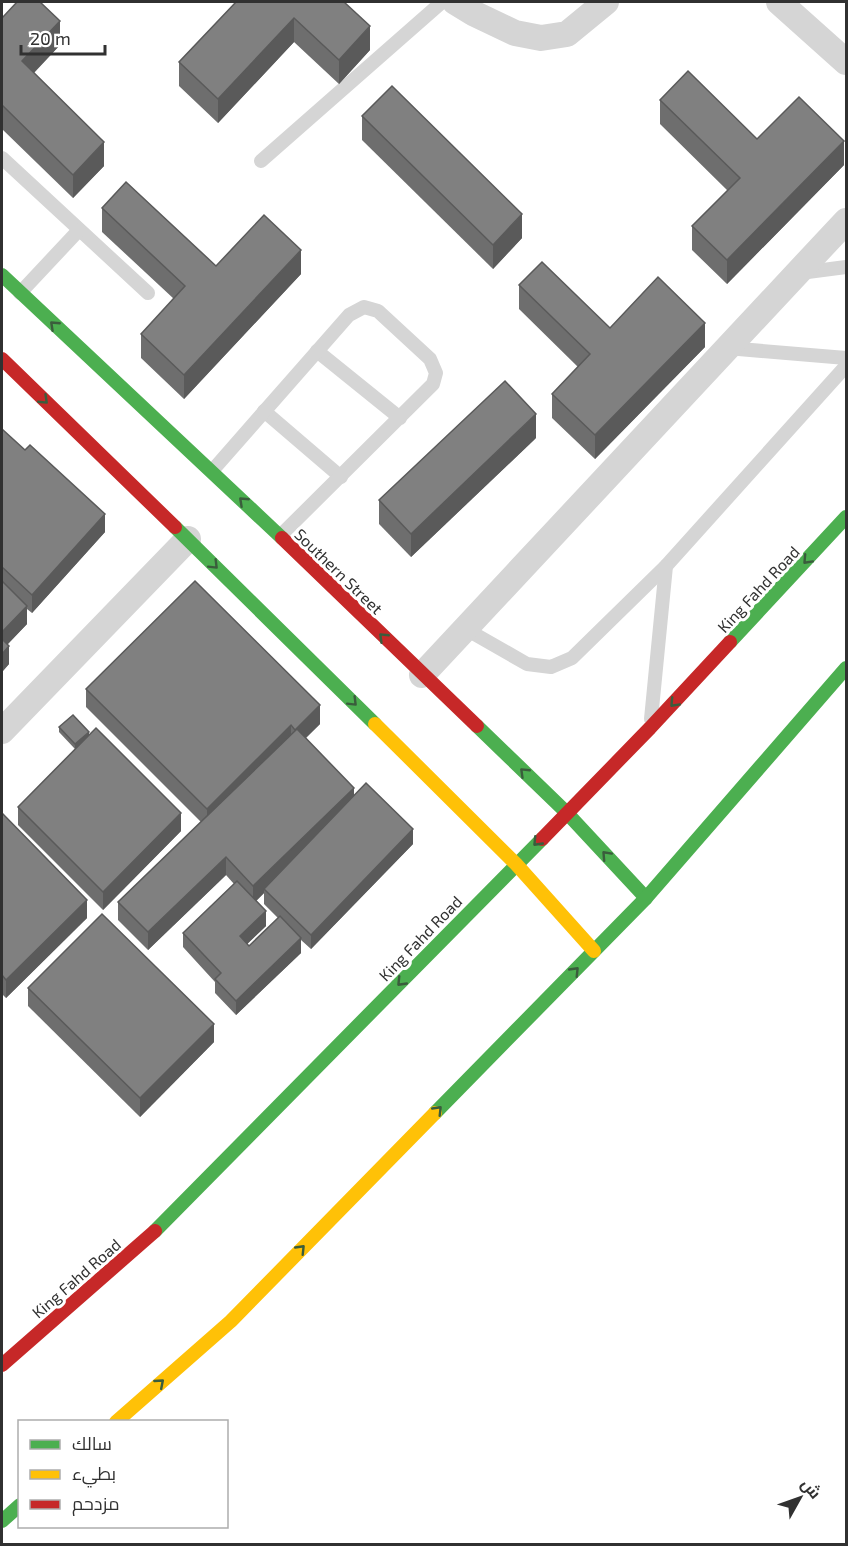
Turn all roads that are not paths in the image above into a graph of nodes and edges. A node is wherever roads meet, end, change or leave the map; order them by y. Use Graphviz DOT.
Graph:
graph roads {
  1 [pos="442,2"];
  2 [pos="455,2"];
  3 [pos="606,2"];
  4 [pos="779,2"];
  5 [pos="846,62"];
  6 [pos="2,158"];
  7 [pos="261,161"];
  8 [pos="846,221"];
  9 [pos="79,230"];
  10 [pos="846,267"];
  11 [pos="798,273"];
  12 [pos="2,275"];
  13 [pos="20,293"];
  14 [pos="148,293"];
  15 [pos="727,348"];
  16 [pos="317,351"];
  17 [pos="846,358"];
  18 [pos="2,359"];
  19 [pos="846,366"];
  20 [pos="264,411"];
  21 [pos="400,418"];
  22 [pos="211,472"];
  23 [pos="341,477"];
  24 [pos="846,518"];
  25 [pos="280,537"];
  26 [pos="188,539"];
  27 [pos="666,566"];
  28 [pos="464,628"];
  29 [pos="846,668"];
  30 [pos="422,675"];
  31 [pos="650,729"];
  32 [pos="2,731"];
  33 [pos="566,812"];
  34 [pos="516,864"];
  35 [pos="646,898"];
  36 [pos="594,951"];
  37 [pos="2,1365"];
  38 [pos="118,1420"];
  39 [pos="18,1507"];
  40 [pos="2,1521"];
  1 -- 7 [label="lane"];
  2 -- 3 [label="street"];
  4 -- 5 [label="street"];
  6 -- 9 [label="lane"];
  8 -- 11 [label="street"];
  9 -- 13 [label="lane"];
  9 -- 14 [label="lane"];
  10 -- 11 [label="lane"];
  11 -- 15 [label="street"];
  12 -- 13 [label="main road, Southern Street"];
  22 -- 13 [label="main road, Southern Street, one-way"];
  15 -- 17 [label="lane"];
  15 -- 28 [label="street"];
  16 -- 20 [label="lane"];
  16 -- 21 [label="lane"];
  16 -- 21 [label="lane"];
  18 -- 26 [label="main road, one-way"];
  19 -- 27 [label="lane"];
  20 -- 22 [label="lane"];
  20 -- 23 [label="lane"];
  21 -- 23 [label="lane"];
  25 -- 22 [label="main road, Southern Street, one-way"];
  23 -- 25 [label="lane"];
  24 -- 31 [label="main road, King Fahd Road, one-way"];
  30 -- 25 [label="main road, Southern Street, one-way"];
  26 -- 32 [label="street"];
  26 -- 34 [label="main road, one-way"];
  27 -- 28 [label="lane"];
  27 -- 31 [label="lane"];
  28 -- 30 [label="street"];
  29 -- 35 [label="main road"];
  33 -- 30 [label="main road, Southern Street, one-way"];
  31 -- 33 [label="main road, King Fahd Road"];
  33 -- 34 [label="main road, King Fahd Road, one-way"];
  35 -- 33 [label="main road, Southern Street, one-way"];
  34 -- 36 [label="main road"];
  34 -- 37 [label="main road, King Fahd Road, one-way"];
  35 -- 36 [label="main road"];
  38 -- 36 [label="main road, one-way"];
  39 -- 40 [label="main road"];
}
